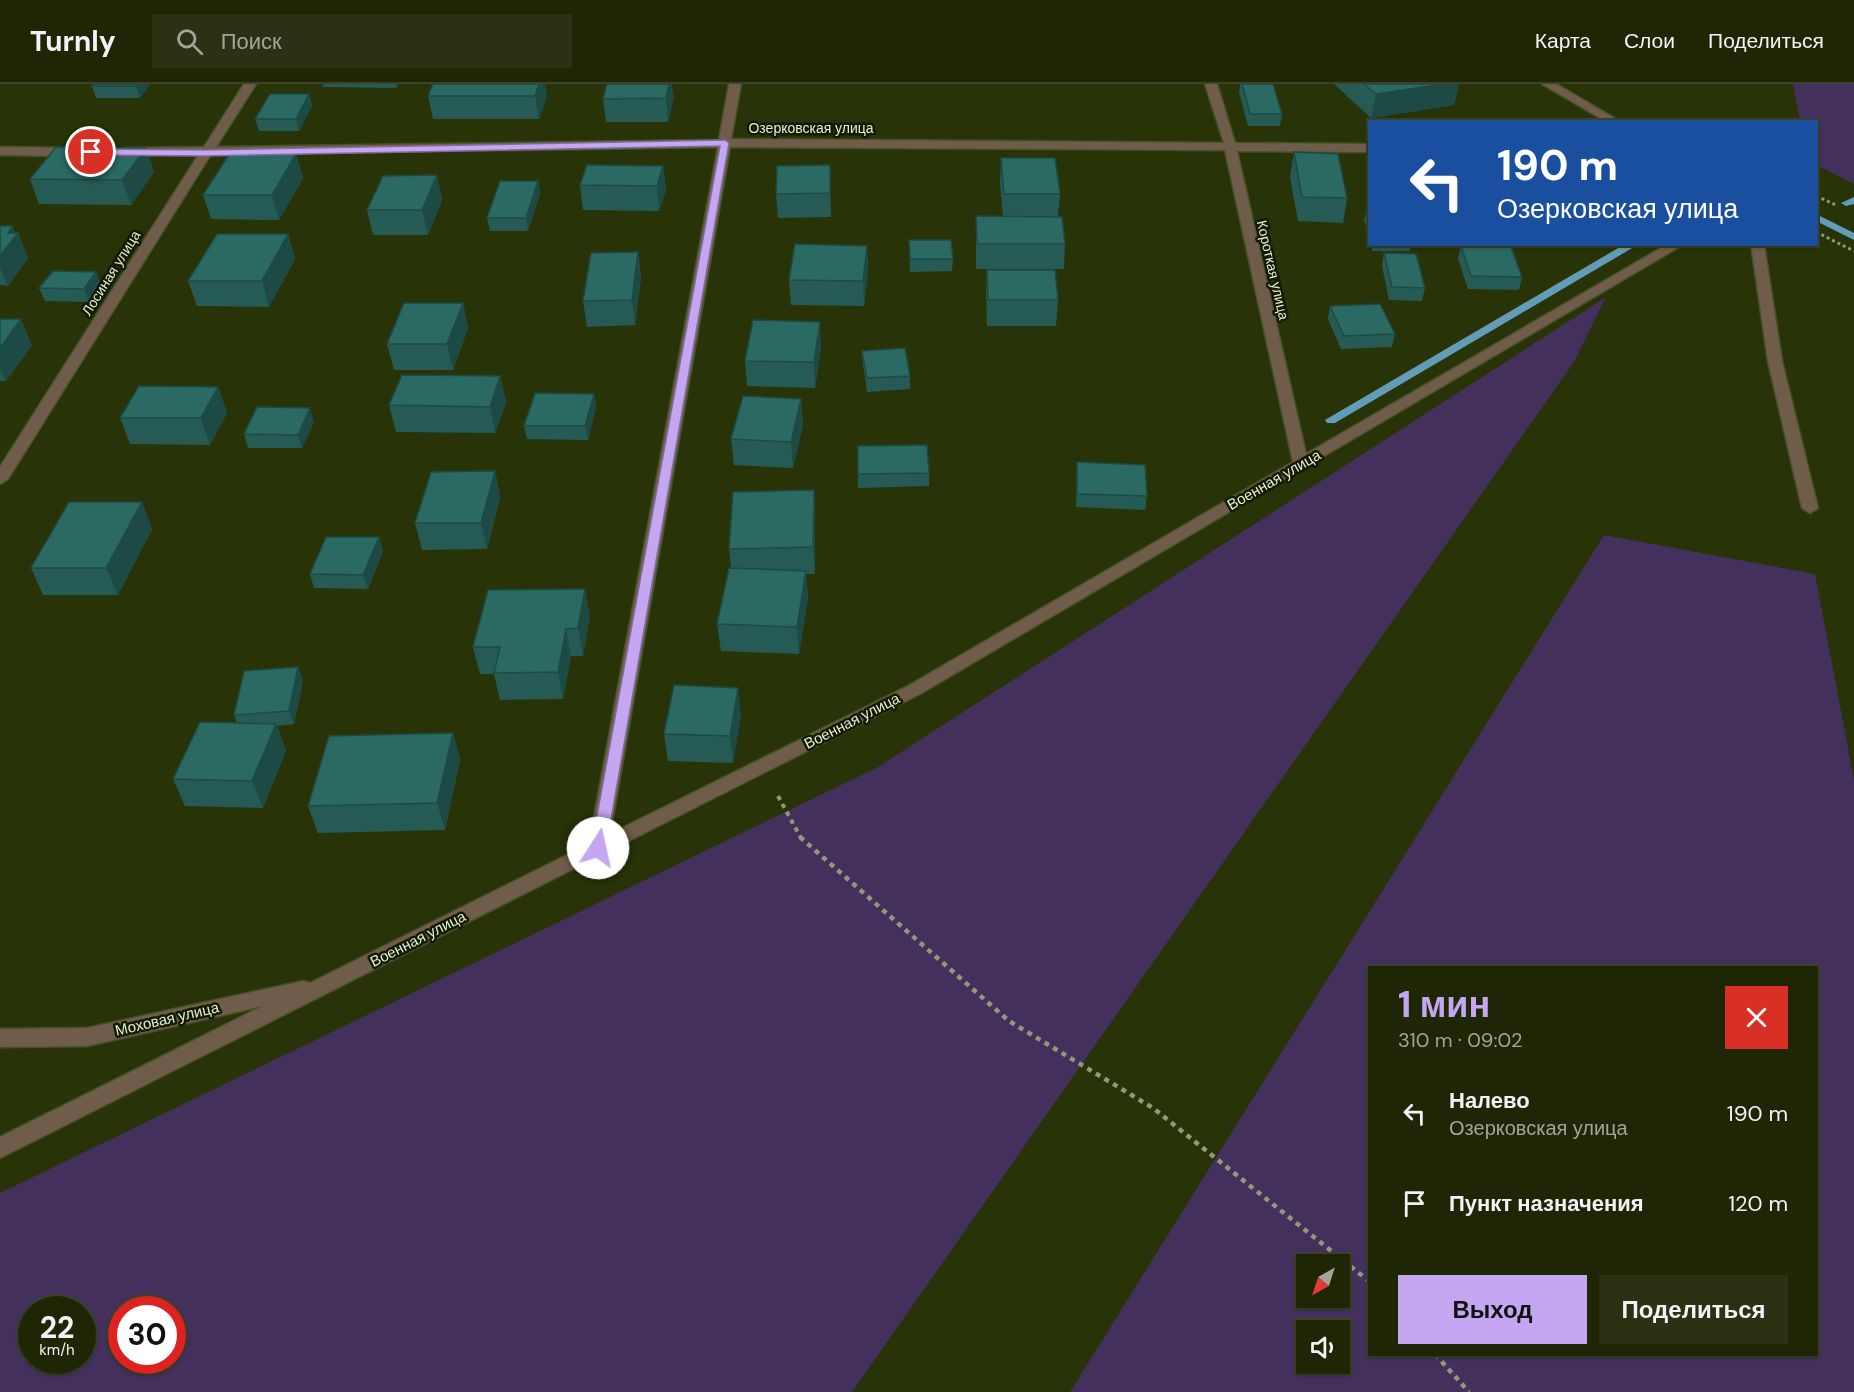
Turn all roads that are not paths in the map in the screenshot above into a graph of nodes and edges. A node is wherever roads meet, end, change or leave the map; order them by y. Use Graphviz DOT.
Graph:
graph roads {
  1 [pos="250,84"];
  2 [pos="735,84"];
  3 [pos="1211,84"];
  4 [pos="1548,84"];
  5 [pos="1612,120"];
  6 [pos="725,143"];
  7 [pos="1230,146"];
  8 [pos="1368,148"];
  9 [pos="0,151"];
  10 [pos="91,152"];
  11 [pos="113,152"];
  12 [pos="204,153"];
  13 [pos="1675,246"];
  14 [pos="1756,246"];
  15 [pos="1301,465"];
  16 [pos="0,479"];
  17 [pos="1810,508"];
  18 [pos="598,848"];
  19 [pos="331,982"];
  20 [pos="0,1038"];
  21 [pos="0,1148"];
  1 -- 12 [label="street, Лосиная улица"];
  2 -- 6 [label="street"];
  3 -- 7 [label="street, Короткая улица"];
  4 -- 5 [label="street"];
  6 -- 7 [label="street, Озерковская улица"];
  6 -- 12 [label="street, Озерковская улица"];
  6 -- 18 [label="street"];
  7 -- 8 [label="street, Озерковская улица"];
  7 -- 15 [label="street, Короткая улица"];
  9 -- 10 [label="street"];
  11 -- 12 [label="street, Озерковская улица"];
  12 -- 16 [label="street, Лосиная улица"];
  13 -- 15 [label="street, Военная улица"];
  14 -- 17 [label="street"];
  15 -- 18 [label="street, Военная улица"];
  18 -- 19 [label="street, Военная улица"];
  19 -- 20 [label="street, Моховая улица"];
  19 -- 21 [label="street, Военная улица"];
}
